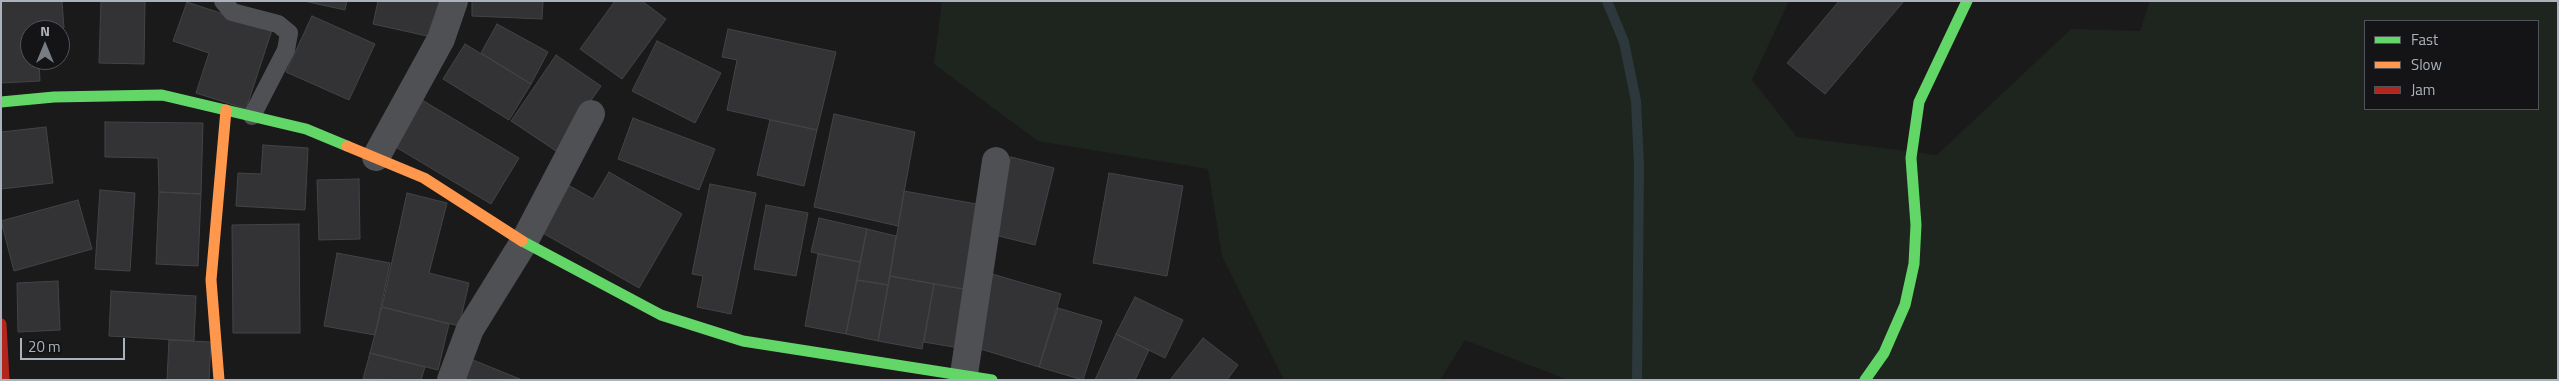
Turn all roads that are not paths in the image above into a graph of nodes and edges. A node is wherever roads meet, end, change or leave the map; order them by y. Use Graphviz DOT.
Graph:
graph roads {
  1 [pos="224,1"];
  2 [pos="454,1"];
  3 [pos="1967,1"];
  4 [pos="1,102"];
  5 [pos="226,110"];
  6 [pos="592,114"];
  7 [pos="252,116"];
  8 [pos="376,157"];
  9 [pos="996,161"];
  10 [pos="524,242"];
  11 [pos="1,324"];
  12 [pos="964,374"];
  13 [pos="4,380"];
  14 [pos="219,380"];
  15 [pos="451,380"];
  16 [pos="992,380"];
  17 [pos="1865,380"];
  1 -- 7 [label="lane"];
  2 -- 8 [label="street"];
  3 -- 17 [label="street"];
  4 -- 5 [label="street"];
  5 -- 7 [label="street"];
  5 -- 14 [label="street"];
  6 -- 10 [label="street"];
  7 -- 8 [label="street"];
  8 -- 10 [label="street"];
  9 -- 12 [label="street"];
  10 -- 12 [label="street"];
  10 -- 15 [label="street"];
  11 -- 13 [label="street"];
  12 -- 16 [label="street"];
}
